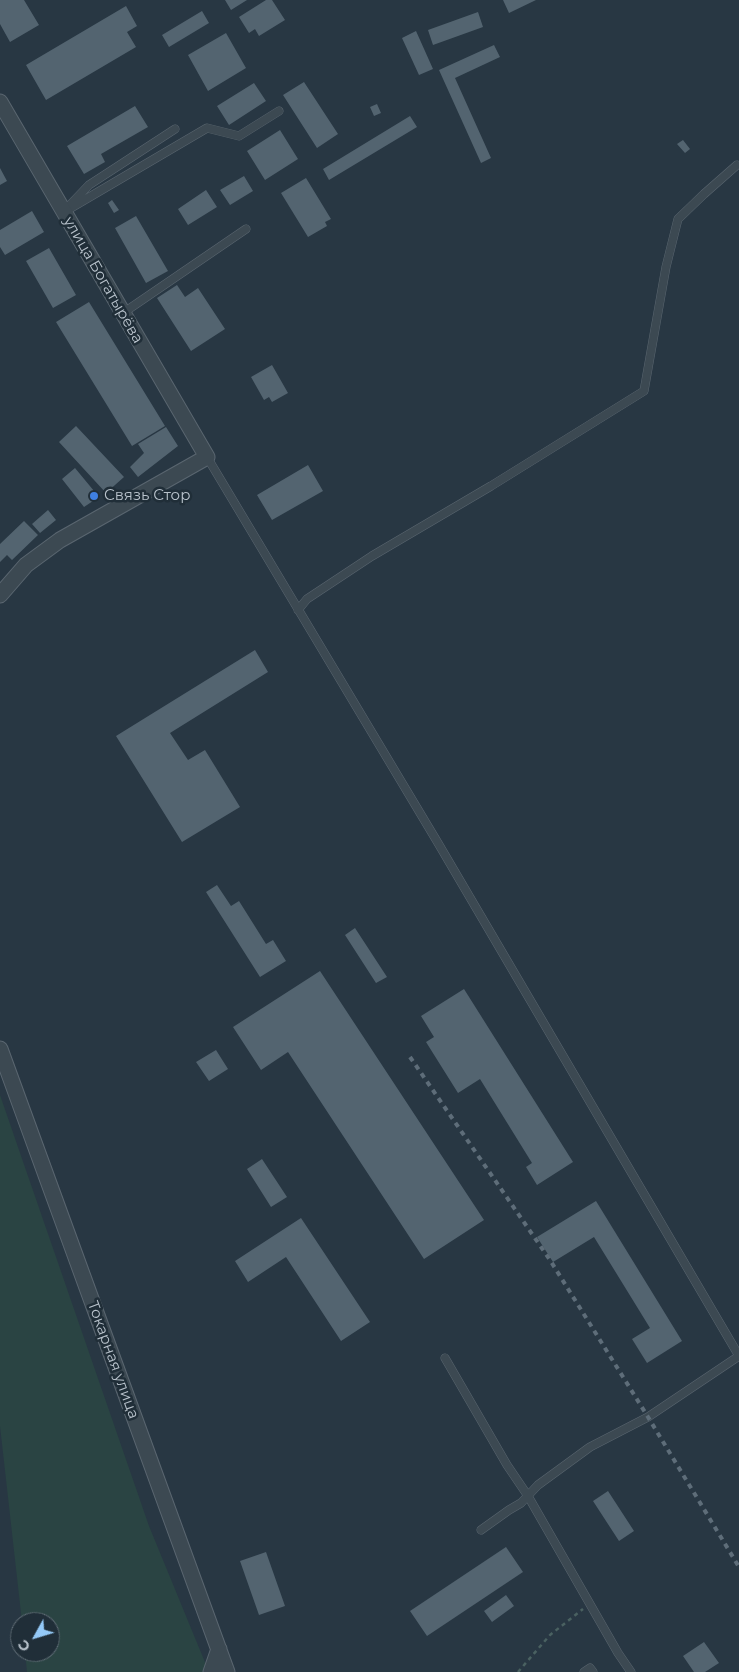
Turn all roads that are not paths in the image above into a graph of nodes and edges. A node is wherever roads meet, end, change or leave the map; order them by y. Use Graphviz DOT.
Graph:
graph roads {
  1 [pos="0,102"];
  2 [pos="279,111"];
  3 [pos="175,129"];
  4 [pos="737,165"];
  5 [pos="64,212"];
  6 [pos="246,229"];
  7 [pos="123,314"];
  8 [pos="207,457"];
  9 [pos="0,595"];
  10 [pos="298,610"];
  11 [pos="0,1049"];
  12 [pos="739,1356"];
  13 [pos="445,1358"];
  14 [pos="528,1496"];
  15 [pos="482,1530"];
  16 [pos="218,1649"];
  17 [pos="211,1672"];
  18 [pos="227,1672"];
  19 [pos="584,1672"];
  20 [pos="593,1672"];
  21 [pos="631,1672"];
  1 -- 5 [label="street, улица Богатырёва"];
  2 -- 5 [label="lane"];
  3 -- 5 [label="lane"];
  4 -- 10 [label="lane"];
  5 -- 7 [label="street, улица Богатырёва"];
  6 -- 7 [label="lane"];
  7 -- 8 [label="street, улица Богатырёва"];
  8 -- 9 [label="street"];
  8 -- 10 [label="lane"];
  10 -- 12 [label="lane"];
  11 -- 16 [label="street, Токарная улица"];
  12 -- 14 [label="lane"];
  13 -- 14 [label="lane"];
  14 -- 15 [label="lane"];
  14 -- 21 [label="lane"];
  16 -- 17 [label="street"];
  16 -- 18 [label="street, Токарная улица"];
  19 -- 20 [label="lane"];
}
